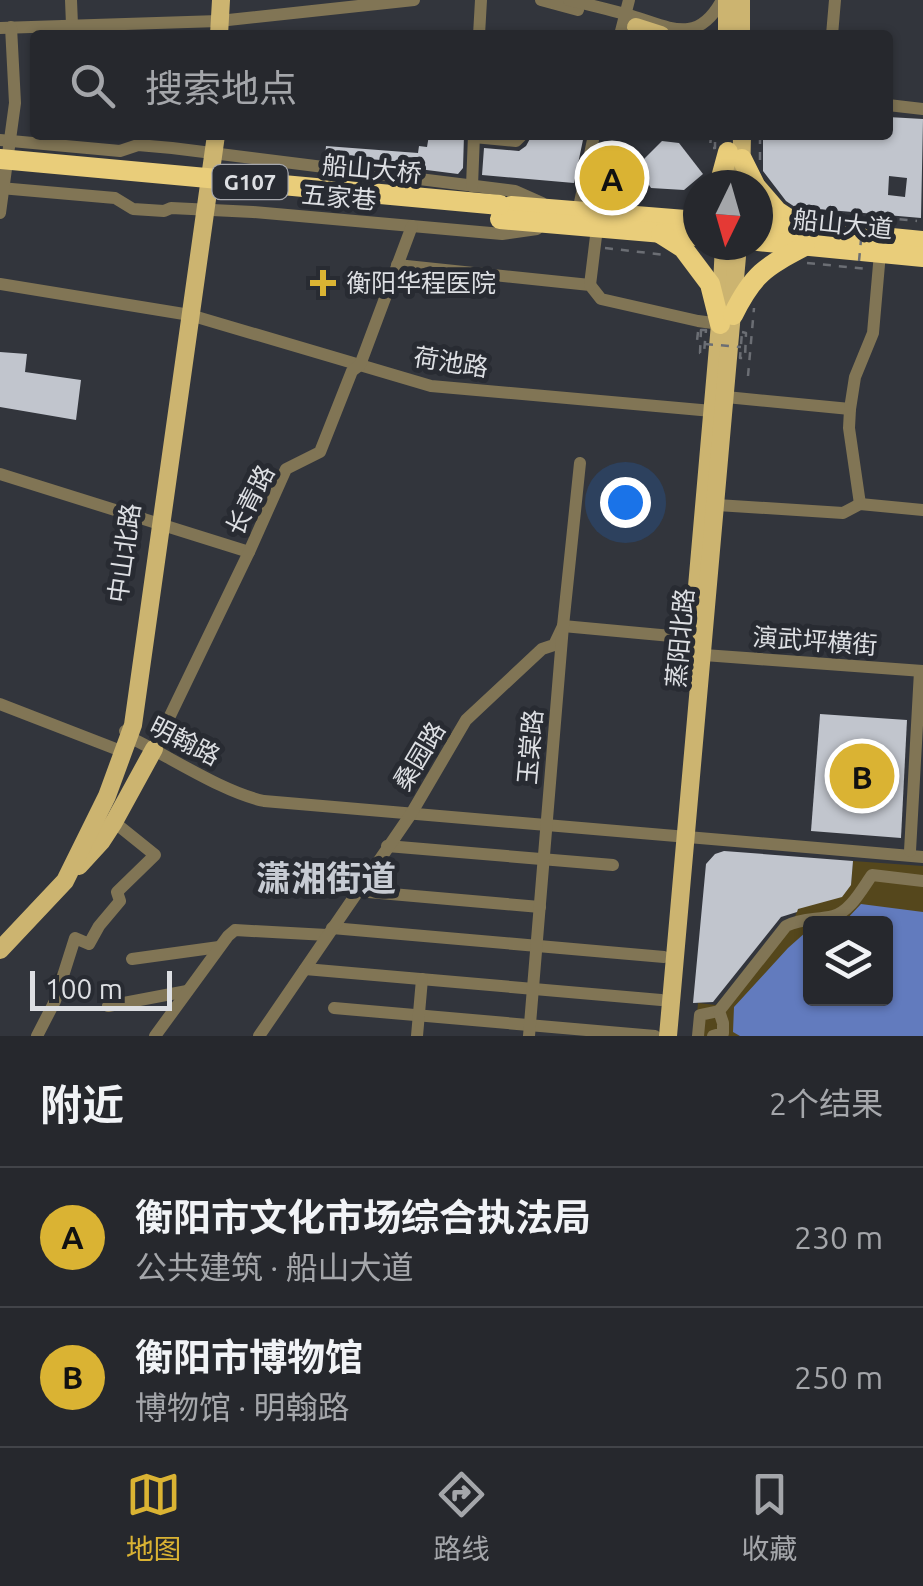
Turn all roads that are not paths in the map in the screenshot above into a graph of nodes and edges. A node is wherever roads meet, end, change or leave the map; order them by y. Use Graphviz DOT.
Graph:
graph roads {
  1 [pos="72,0"];
  2 [pos="414,0"];
  3 [pos="481,0"];
  4 [pos="541,0"];
  5 [pos="569,0"];
  6 [pos="724,0"];
  7 [pos="741,0"];
  8 [pos="835,0"];
  9 [pos="341,2"];
  10 [pos="222,21"];
  11 [pos="631,22"];
  12 [pos="72,23"];
  13 [pos="4,26"];
  14 [pos="479,30"];
  15 [pos="671,30"];
  16 [pos="687,30"];
  17 [pos="727,30"];
  18 [pos="741,30"];
  19 [pos="832,30"];
  20 [pos="893,106"];
  21 [pos="923,109"];
  22 [pos="474,140"];
  23 [pos="592,140"];
  24 [pos="211,144"];
  25 [pos="3,146"];
  26 [pos="732,153"];
  27 [pos="1,182"];
  28 [pos="472,186"];
  29 [pos="202,211"];
  30 [pos="500,212"];
  31 [pos="0,214"];
  32 [pos="683,214"];
  33 [pos="564,216"];
  34 [pos="683,223"];
  35 [pos="412,226"];
  36 [pos="664,226"];
  37 [pos="920,231"];
  38 [pos="683,232"];
  39 [pos="773,232"];
  40 [pos="596,238"];
  41 [pos="773,243"];
  42 [pos="805,246"];
  43 [pos="923,257"];
  44 [pos="725,260"];
  45 [pos="736,260"];
  46 [pos="880,261"];
  47 [pos="397,265"];
  48 [pos="0,284"];
  49 [pos="590,285"];
  50 [pos="187,315"];
  51 [pos="727,319"];
  52 [pos="360,365"];
  53 [pos="726,397"];
  54 [pos="850,409"];
  55 [pos="712,411"];
  56 [pos="580,463"];
  57 [pos="0,474"];
  58 [pos="860,504"];
  59 [pos="717,505"];
  60 [pos="923,510"];
  61 [pos="158,523"];
  62 [pos="249,552"];
  63 [pos="562,626"];
  64 [pos="693,638"];
  65 [pos="704,655"];
  66 [pos="922,671"];
  67 [pos="0,704"];
  68 [pos="125,737"];
  69 [pos="155,747"];
  70 [pos="412,812"];
  71 [pos="114,822"];
  72 [pos="547,823"];
  73 [pos="681,835"];
  74 [pos="387,846"];
  75 [pos="919,854"];
  76 [pos="544,860"];
  77 [pos="613,866"];
  78 [pos="65,880"];
  79 [pos="923,881"];
  80 [pos="357,891"];
  81 [pos="540,907"];
  82 [pos="330,931"];
  83 [pos="536,946"];
  84 [pos="0,947"];
  85 [pos="219,948"];
  86 [pos="664,957"];
  87 [pos="132,960"];
  88 [pos="304,968"];
  89 [pos="422,979"];
  90 [pos="533,989"];
  91 [pos="187,992"];
  92 [pos="660,1000"];
  93 [pos="108,1006"];
  94 [pos="334,1008"];
  95 [pos="718,1011"];
  96 [pos="419,1016"];
  97 [pos="529,1031"];
  98 [pos="37,1036"];
  99 [pos="155,1036"];
  100 [pos="259,1036"];
  101 [pos="417,1036"];
  102 [pos="656,1036"];
  103 [pos="668,1036"];
  104 [pos="698,1036"];
  105 [pos="713,1036"];
  1 -- 12 [label="street"];
  2 -- 9 [label="street"];
  3 -- 14 [label="street"];
  4 -- 11 [label="street"];
  5 -- 11 [label="street"];
  6 -- 16 [label="street"];
  6 -- 17 [label="main road"];
  7 -- 18 [label="main road"];
  8 -- 19 [label="street"];
  9 -- 10 [label="street"];
  10 -- 12 [label="street"];
  11 -- 15 [label="street"];
  12 -- 13 [label="street"];
  13 -- 25 [label="street"];
  20 -- 21 [label="street"];
  22 -- 28 [label="street"];
  23 -- 33 [label="street"];
  24 -- 25 [label="street"];
  24 -- 28 [label="street"];
  24 -- 29 [label="main road, 中山北路"];
  25 -- 27 [label="street"];
  25 -- 30 [label="highway, 船山大桥 / G107, bridge"];
  26 -- 42 [label="highway"];
  27 -- 29 [label="street, 五家巷"];
  27 -- 30 [label="highway, 船山大桥 / G107"];
  27 -- 31 [label="street"];
  28 -- 33 [label="street"];
  29 -- 35 [label="street, 五家巷"];
  29 -- 50 [label="main road, 中山北路"];
  30 -- 33 [label="highway, G107"];
  32 -- 36 [label="highway"];
  33 -- 35 [label="street, 五家巷"];
  33 -- 36 [label="highway, G107"];
  33 -- 40 [label="highway, G107"];
  34 -- 36 [label="highway, G107"];
  35 -- 47 [label="street, 长青路"];
  36 -- 38 [label="highway, G107"];
  36 -- 40 [label="highway, G107"];
  36 -- 51 [label="highway"];
  37 -- 42 [label="highway, 船山大道"];
  39 -- 42 [label="highway, 船山大道"];
  40 -- 49 [label="street"];
  41 -- 42 [label="highway, 船山大道"];
  42 -- 46 [label="highway, 船山大道"];
  42 -- 51 [label="highway"];
  43 -- 46 [label="highway, 船山大道"];
  44 -- 51 [label="main road, 蒸阳北路"];
  45 -- 51 [label="main road, 蒸阳北路"];
  46 -- 54 [label="street"];
  47 -- 49 [label="street"];
  47 -- 52 [label="street, 长青路"];
  48 -- 50 [label="street, 荷池路"];
  49 -- 51 [label="street"];
  50 -- 52 [label="street, 荷池路"];
  50 -- 61 [label="main road, 中山北路"];
  51 -- 53 [label="main road, 蒸阳北路"];
  51 -- 55 [label="main road, 蒸阳北路"];
  52 -- 55 [label="street, 荷池路"];
  52 -- 62 [label="street, 长青路"];
  53 -- 54 [label="street"];
  53 -- 59 [label="main road, 蒸阳北路"];
  54 -- 58 [label="street"];
  55 -- 64 [label="main road, 蒸阳北路"];
  56 -- 63 [label="street, 玉棠路"];
  57 -- 61 [label="street"];
  58 -- 59 [label="street"];
  58 -- 60 [label="street"];
  59 -- 65 [label="main road, 蒸阳北路"];
  61 -- 62 [label="street"];
  61 -- 68 [label="main road, 中山北路"];
  62 -- 69 [label="street, 长青路"];
  63 -- 64 [label="street"];
  63 -- 70 [label="street, 桑园路"];
  63 -- 72 [label="street, 玉棠路"];
  64 -- 73 [label="main road, 蒸阳北路"];
  65 -- 66 [label="street, 演武坪横街"];
  65 -- 73 [label="main road, 蒸阳北路"];
  66 -- 75 [label="street"];
  67 -- 68 [label="street, 明翰路"];
  68 -- 69 [label="street, 明翰路"];
  68 -- 78 [label="main road, 中山北路"];
  68 -- 84 [label="main road, 中山北路"];
  69 -- 70 [label="street, 明翰路"];
  69 -- 71 [label="main road, 中山北路"];
  70 -- 72 [label="street, 明翰路"];
  70 -- 74 [label="street, 桑园路"];
  71 -- 78 [label="main road, 中山北路"];
  71 -- 98 [label="street"];
  72 -- 73 [label="street, 明翰路"];
  72 -- 76 [label="street, 玉棠路"];
  73 -- 75 [label="street, 明翰路"];
  73 -- 86 [label="main road, 蒸阳北路"];
  73 -- 103 [label="main road, 蒸阳北路"];
  74 -- 76 [label="street"];
  74 -- 80 [label="street, 桑园路"];
  76 -- 77 [label="street"];
  76 -- 81 [label="street, 玉棠路"];
  78 -- 84 [label="main road, 中山北路"];
  79 -- 95 [label="street"];
  80 -- 81 [label="street"];
  80 -- 82 [label="street, 桑园路"];
  81 -- 83 [label="street, 玉棠路"];
  82 -- 83 [label="street"];
  82 -- 85 [label="street"];
  82 -- 88 [label="street, 桑园路"];
  83 -- 86 [label="street"];
  83 -- 90 [label="street, 玉棠路"];
  85 -- 87 [label="street"];
  85 -- 91 [label="street"];
  86 -- 92 [label="main road, 蒸阳北路"];
  88 -- 89 [label="street"];
  88 -- 100 [label="street, 桑园路"];
  89 -- 90 [label="street"];
  89 -- 96 [label="street"];
  90 -- 92 [label="street"];
  90 -- 97 [label="street, 玉棠路"];
  91 -- 93 [label="street"];
  91 -- 99 [label="street"];
  92 -- 102 [label="main road, 蒸阳北路"];
  94 -- 96 [label="street"];
  95 -- 104 [label="street"];
  95 -- 105 [label="street"];
  96 -- 97 [label="street"];
  96 -- 101 [label="street"];
  97 -- 102 [label="street"];
}
